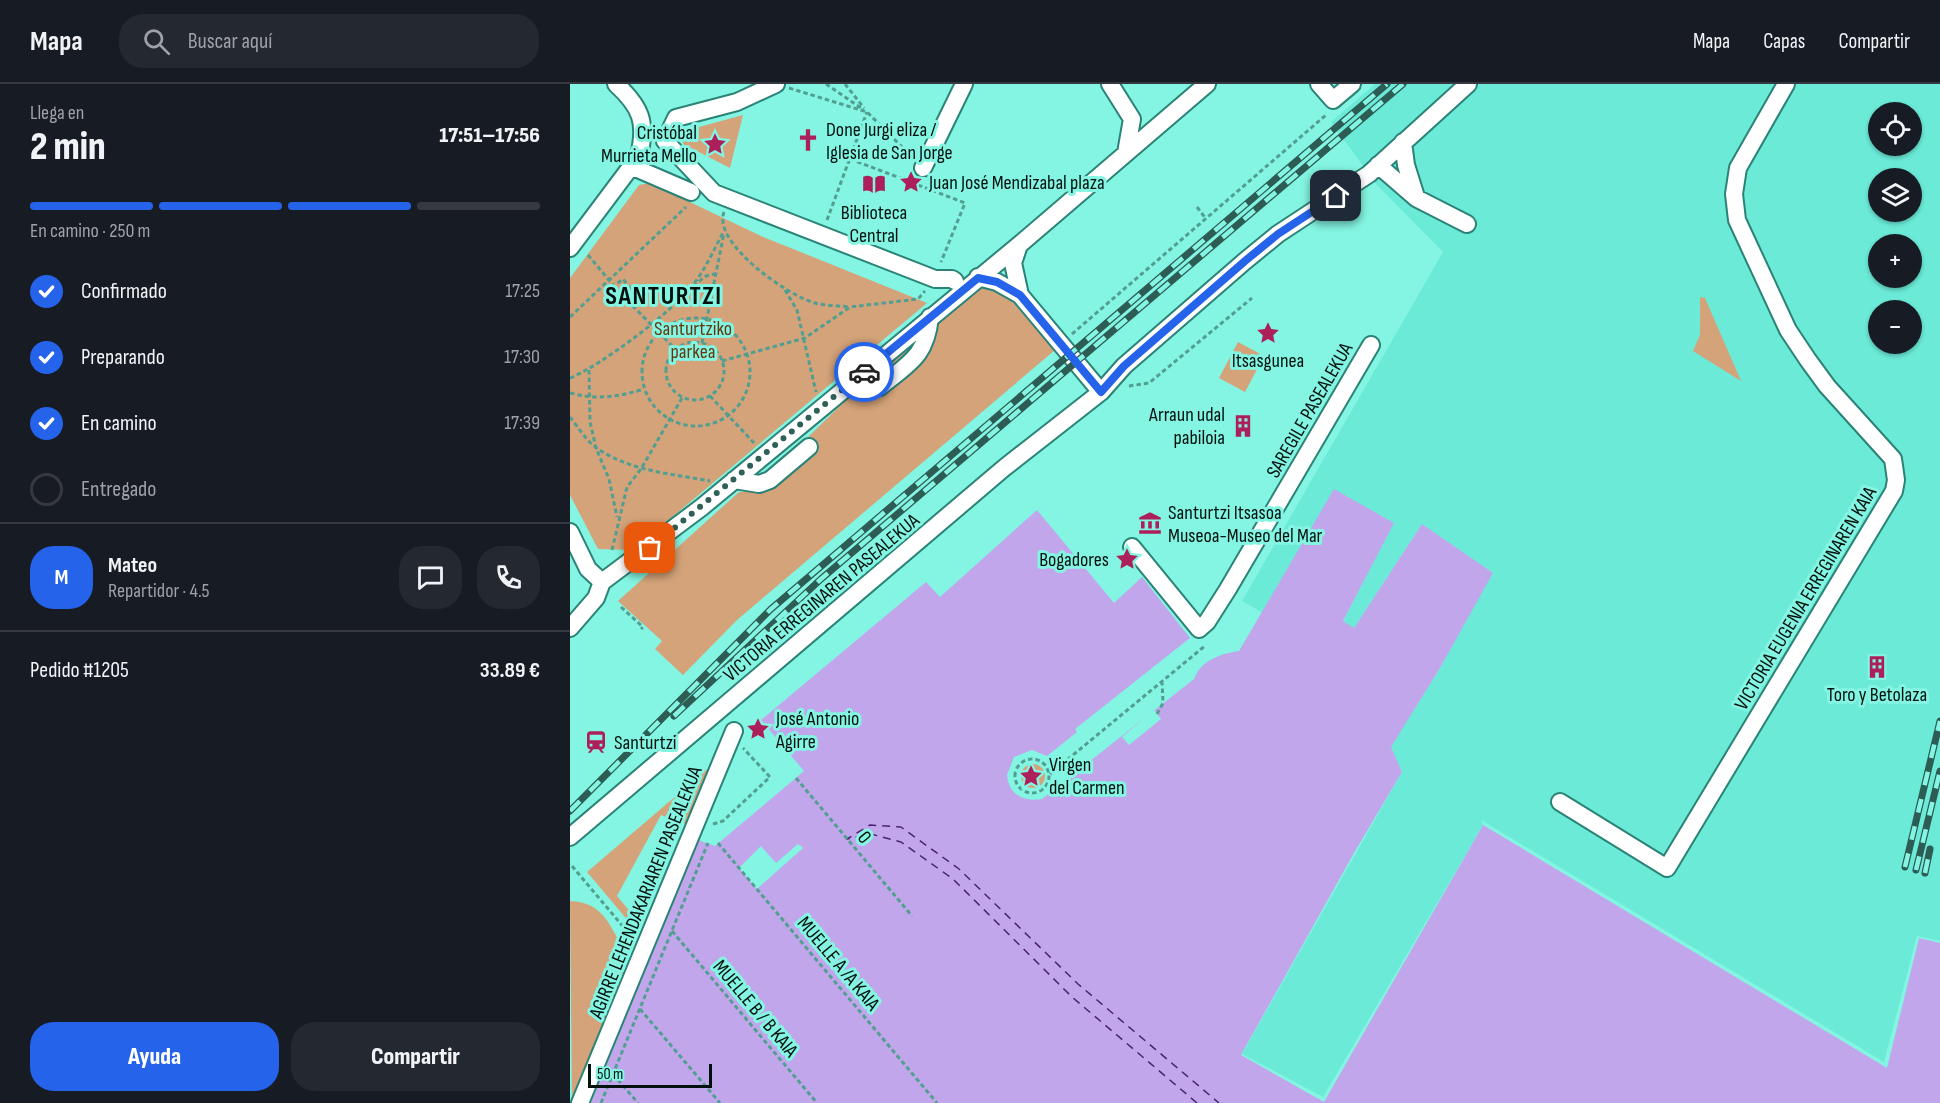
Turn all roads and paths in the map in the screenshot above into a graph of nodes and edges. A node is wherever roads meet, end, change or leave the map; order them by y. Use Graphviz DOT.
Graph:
graph roads {
  1 [pos="615,84"];
  2 [pos="776,84"];
  3 [pos="826,84"];
  4 [pos="845,84"];
  5 [pos="964,84"];
  6 [pos="1110,84"];
  7 [pos="1207,84"];
  8 [pos="1319,84"];
  9 [pos="1352,84"];
  10 [pos="1468,84"];
  11 [pos="1786,84"];
  12 [pos="1333,100"];
  13 [pos="844,105"];
  14 [pos="867,112"];
  15 [pos="1403,142"];
  16 [pos="1126,153"];
  17 [pos="849,159"];
  18 [pos="633,167"];
  19 [pos="923,168"];
  20 [pos="1374,170"];
  21 [pos="916,184"];
  22 [pos="708,187"];
  23 [pos="691,192"];
  24 [pos="1416,198"];
  25 [pos="1197,207"];
  26 [pos="722,218"];
  27 [pos="1206,219"];
  28 [pos="1467,224"];
  29 [pos="724,231"];
  30 [pos="821,235"];
  31 [pos="1019,245"];
  32 [pos="570,248"];
  33 [pos="588,255"];
  34 [pos="718,273"];
  35 [pos="978,278"];
  36 [pos="610,279"];
  37 [pos="935,279"];
  38 [pos="955,281"];
  39 [pos="614,286"];
  40 [pos="692,287"];
  41 [pos="784,289"];
  42 [pos="622,295"];
  43 [pos="1020,295"];
  44 [pos="1252,298"];
  45 [pos="850,307"];
  46 [pos="570,317"];
  47 [pos="930,317"];
  48 [pos="708,318"];
  49 [pos="650,323"];
  50 [pos="660,331"];
  51 [pos="1072,334"];
  52 [pos="805,338"];
  53 [pos="702,343"];
  54 [pos="1371,345"];
  55 [pos="675,349"];
  56 [pos="748,354"];
  57 [pos="722,362"];
  58 [pos="590,370"];
  59 [pos="570,378"];
  60 [pos="1124,386"];
  61 [pos="880,387"];
  62 [pos="645,389"];
  63 [pos="1101,392"];
  64 [pos="570,393"];
  65 [pos="710,396"];
  66 [pos="817,397"];
  67 [pos="590,398"];
  68 [pos="682,398"];
  69 [pos="730,415"];
  70 [pos="570,417"];
  71 [pos="670,420"];
  72 [pos="757,447"];
  73 [pos="809,447"];
  74 [pos="596,448"];
  75 [pos="641,469"];
  76 [pos="734,480"];
  77 [pos="715,482"];
  78 [pos="618,520"];
  79 [pos="570,532"];
  80 [pos="1132,547"];
  81 [pos="612,550"];
  82 [pos="602,582"];
  83 [pos="621,607"];
  84 [pos="570,628"];
  85 [pos="641,629"];
  86 [pos="1199,629"];
  87 [pos="1162,681"];
  88 [pos="1156,714"];
  89 [pos="734,731"];
  90 [pos="743,748"];
  91 [pos="1050,774"];
  92 [pos="796,778"];
  93 [pos="1560,802"];
  94 [pos="695,823"];
  95 [pos="570,837"];
  96 [pos="708,843"];
  97 [pos="718,843"];
  98 [pos="572,866"];
  99 [pos="912,916"];
  100 [pos="672,932"];
  101 [pos="644,950"];
  102 [pos="640,1009"];
  103 [pos="613,1074"];
  104 [pos="580,1103"];
  105 [pos="601,1103"];
  106 [pos="638,1103"];
  107 [pos="720,1103"];
  108 [pos="817,1103"];
  109 [pos="937,1103"];
  1 -- 18 [label="street"];
  2 -- 13 [label="path"];
  2 -- 22 [label="street"];
  3 -- 14 [label="path"];
  4 -- 14 [label="path"];
  5 -- 19 [label="street"];
  6 -- 16 [label="street"];
  7 -- 16 [label="street"];
  8 -- 12 [label="street"];
  9 -- 12 [label="street"];
  10 -- 15 [label="street, VICTORIA ERREGINAREN PASEALEKUA"];
  11 -- 93 [label="street, VICTORIA EUGENIA ERREGINAREN KAIA"];
  12 -- 27 [label="path"];
  14 -- 17 [label="path"];
  15 -- 20 [label="street, VICTORIA ERREGINAREN PASEALEKUA"];
  15 -- 24 [label="street"];
  16 -- 31 [label="street"];
  17 -- 21 [label="path"];
  17 -- 30 [label="path"];
  18 -- 23 [label="street"];
  18 -- 32 [label="street"];
  20 -- 24 [label="street"];
  20 -- 63 [label="street, VICTORIA ERREGINAREN PASEALEKUA"];
  22 -- 30 [label="street"];
  22 -- 36 [label="path"];
  24 -- 28 [label="street"];
  25 -- 27 [label="path"];
  26 -- 29 [label="path"];
  27 -- 51 [label="path"];
  29 -- 34 [label="path"];
  29 -- 40 [label="path"];
  29 -- 41 [label="path"];
  30 -- 37 [label="street"];
  31 -- 35 [label="street"];
  31 -- 43 [label="street"];
  33 -- 36 [label="path"];
  34 -- 40 [label="path"];
  34 -- 48 [label="path"];
  35 -- 43 [label="street"];
  35 -- 47 [label="street"];
  36 -- 39 [label="path"];
  36 -- 46 [label="path"];
  37 -- 38 [label="street"];
  37 -- 45 [label="path"];
  39 -- 42 [label="path"];
  39 -- 42 [label="path"];
  40 -- 49 [label="path"];
  41 -- 45 [label="path"];
  41 -- 52 [label="path"];
  42 -- 49 [label="path"];
  43 -- 63 [label="street"];
  44 -- 60 [label="path"];
  45 -- 52 [label="path"];
  47 -- 61 [label="street"];
  47 -- 76 [label="street"];
  48 -- 50 [label="path"];
  48 -- 53 [label="path"];
  48 -- 56 [label="path"];
  49 -- 50 [label="path"];
  49 -- 58 [label="path"];
  50 -- 55 [label="path"];
  50 -- 62 [label="path"];
  52 -- 56 [label="path"];
  52 -- 66 [label="path"];
  53 -- 55 [label="path"];
  53 -- 57 [label="path"];
  54 -- 86 [label="street, SAREGILE PASEALEKUA"];
  55 -- 68 [label="path"];
  56 -- 57 [label="path"];
  56 -- 69 [label="path"];
  57 -- 65 [label="path"];
  58 -- 59 [label="path"];
  58 -- 67 [label="path"];
  62 -- 67 [label="path"];
  62 -- 71 [label="path"];
  63 -- 95 [label="street, VICTORIA ERREGINAREN PASEALEKUA"];
  64 -- 67 [label="path"];
  65 -- 68 [label="path"];
  65 -- 69 [label="path"];
  67 -- 74 [label="path"];
  68 -- 71 [label="path"];
  69 -- 71 [label="path"];
  69 -- 72 [label="path"];
  70 -- 74 [label="path"];
  71 -- 75 [label="path"];
  73 -- 76 [label="street"];
  74 -- 75 [label="path"];
  74 -- 78 [label="path"];
  75 -- 77 [label="path"];
  75 -- 78 [label="path"];
  76 -- 82 [label="street"];
  78 -- 81 [label="path"];
  79 -- 82 [label="street"];
  80 -- 86 [label="street"];
  82 -- 84 [label="street"];
  83 -- 85 [label="path"];
  86 -- 87 [label="path"];
  87 -- 88 [label="path"];
  87 -- 91 [label="path"];
  89 -- 94 [label="street, AGIRRE LEHENDAKARIAREN PASEALEKUA"];
  90 -- 94 [label="path"];
  91 -- 91 [label="path"];
  92 -- 99 [label="path, 0"];
  94 -- 101 [label="street, AGIRRE LEHENDAKARIAREN PASEALEKUA"];
  96 -- 100 [label="path"];
  97 -- 109 [label="path, MUELLE A /A KAIA"];
  98 -- 101 [label="path"];
  100 -- 102 [label="path"];
  100 -- 108 [label="path, MUELLE B / B KAIA"];
  101 -- 104 [label="street, AGIRRE LEHENDAKARIAREN PASEALEKUA"];
  102 -- 103 [label="path"];
  102 -- 107 [label="path"];
  103 -- 105 [label="path"];
  103 -- 106 [label="path"];
}
